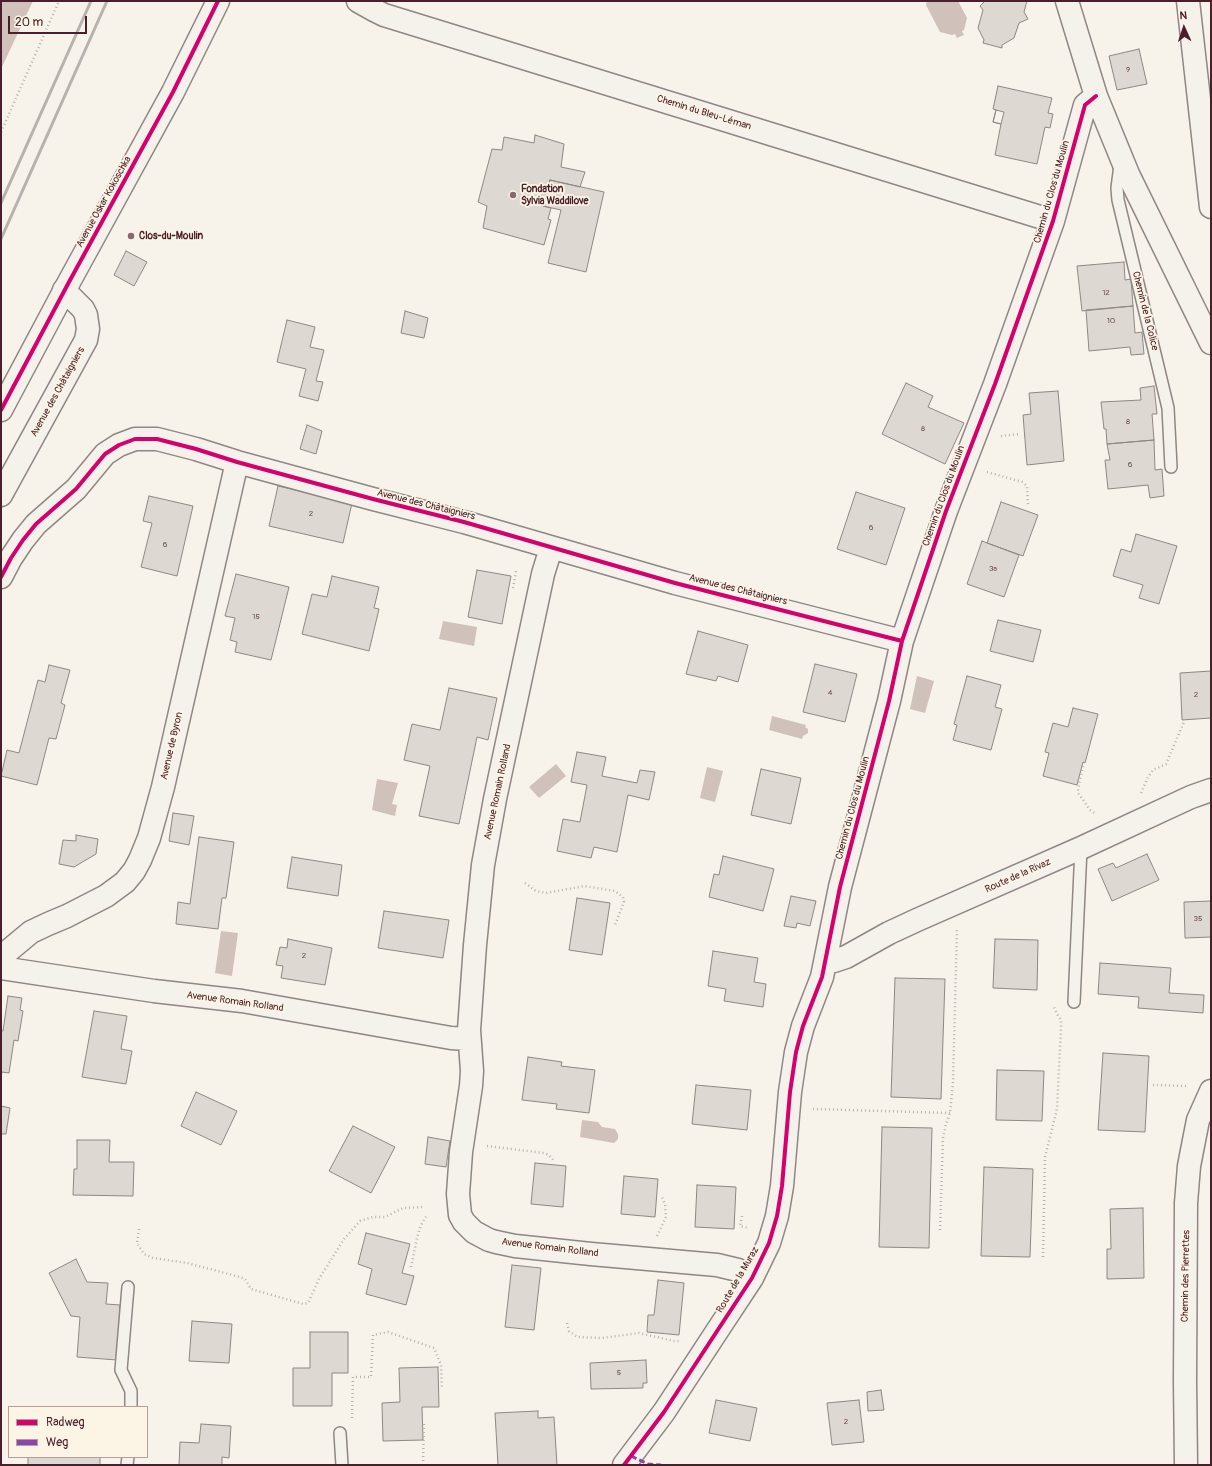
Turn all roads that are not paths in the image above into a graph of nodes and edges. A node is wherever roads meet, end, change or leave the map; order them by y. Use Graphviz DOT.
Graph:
graph roads {
  1 [pos="218,1"];
  2 [pos="358,1"];
  3 [pos="1067,1"];
  4 [pos="1188,1"];
  5 [pos="1096,96"];
  6 [pos="1121,157"];
  7 [pos="1211,207"];
  8 [pos="1053,221"];
  9 [pos="64,290"];
  10 [pos="1211,343"];
  11 [pos="1,410"];
  12 [pos="237,462"];
  13 [pos="1171,467"];
  14 [pos="1,495"];
  15 [pos="550,548"];
  16 [pos="1,577"];
  17 [pos="902,641"];
  18 [pos="1211,790"];
  19 [pos="1081,848"];
  20 [pos="1,957"];
  21 [pos="826,960"];
  22 [pos="1,968"];
  23 [pos="1074,1002"];
  24 [pos="469,1039"];
  25 [pos="1211,1091"];
  26 [pos="752,1278"];
  27 [pos="128,1287"];
  28 [pos="130,1406"];
  29 [pos="340,1433"];
  30 [pos="342,1465"];
  31 [pos="624,1465"];
  32 [pos="1186,1465"];
  1 -- 9 [label="main road, Avenue Oskar Kokoschka"];
  2 -- 8 [label="main road, Chemin du Bleu-Léman"];
  3 -- 5 [label="main road"];
  4 -- 7 [label="main road"];
  5 -- 6 [label="main road, Chemin de la Colice"];
  5 -- 8 [label="main road, Chemin du Clos du Moulin"];
  6 -- 10 [label="main road, Chemin de la Colice"];
  6 -- 13 [label="lane, Chemin de la Colice"];
  8 -- 17 [label="main road, Chemin du Clos du Moulin"];
  9 -- 11 [label="main road, Avenue Oskar Kokoschka"];
  9 -- 14 [label="main road, Avenue des Châtaigniers"];
  12 -- 15 [label="main road, Avenue des Châtaigniers"];
  12 -- 16 [label="main road, Avenue des Châtaigniers"];
  12 -- 20 [label="main road, Avenue de Byron"];
  15 -- 17 [label="main road, Avenue des Châtaigniers"];
  15 -- 24 [label="main road, Avenue Romain Rolland"];
  17 -- 21 [label="main road, Chemin du Clos du Moulin"];
  18 -- 19 [label="main road, Route de la Rivaz"];
  19 -- 21 [label="main road, Route de la Rivaz"];
  19 -- 23 [label="lane"];
  21 -- 26 [label="main road, Route de la Muraz"];
  22 -- 24 [label="main road, Avenue Romain Rolland"];
  24 -- 26 [label="main road, Avenue Romain Rolland"];
  25 -- 32 [label="main road, Chemin des Pierrettes"];
  26 -- 31 [label="main road, Route de la Muraz"];
  27 -- 28 [label="lane"];
  29 -- 30 [label="lane"];
}
